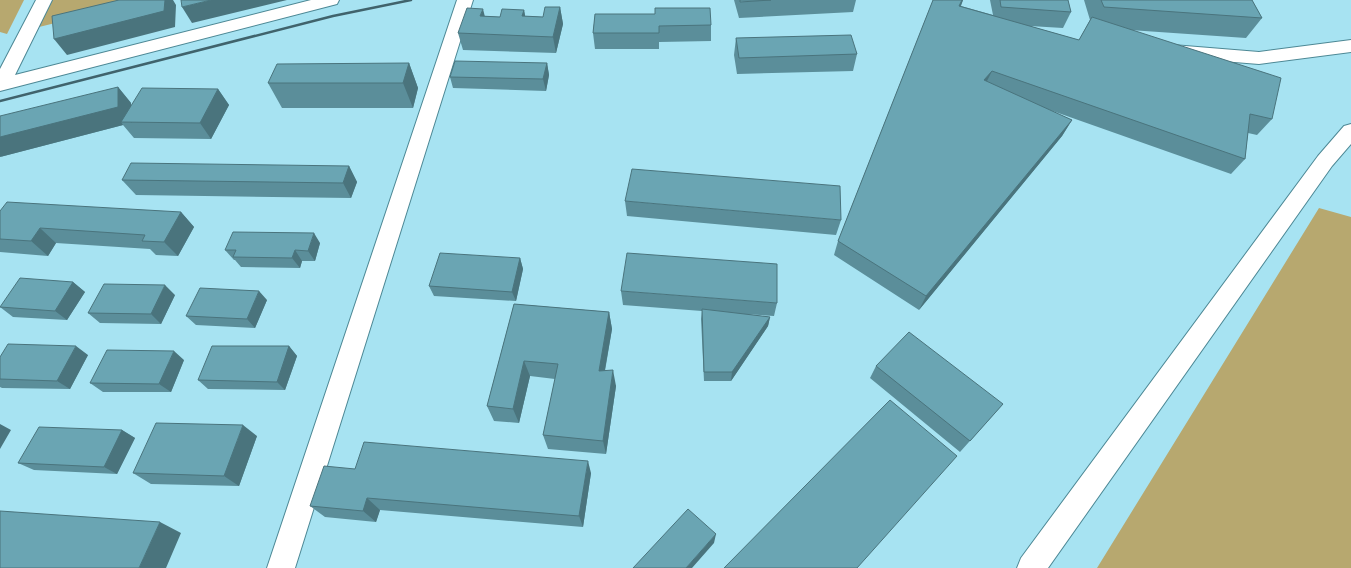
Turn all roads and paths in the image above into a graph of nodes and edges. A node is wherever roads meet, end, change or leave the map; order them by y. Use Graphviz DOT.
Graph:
graph roads {
  1 [pos="44,0"];
  2 [pos="465,0"];
  3 [pos="325,1"];
  4 [pos="1158,46"];
  5 [pos="1351,46"];
  6 [pos="0,85"];
  7 [pos="1351,131"];
  8 [pos="281,568"];
  9 [pos="1031,568"];
  1 -- 6 [label="street"];
  2 -- 8 [label="street"];
  3 -- 6 [label="street"];
  4 -- 5 [label="street"];
  7 -- 9 [label="street"];
}
